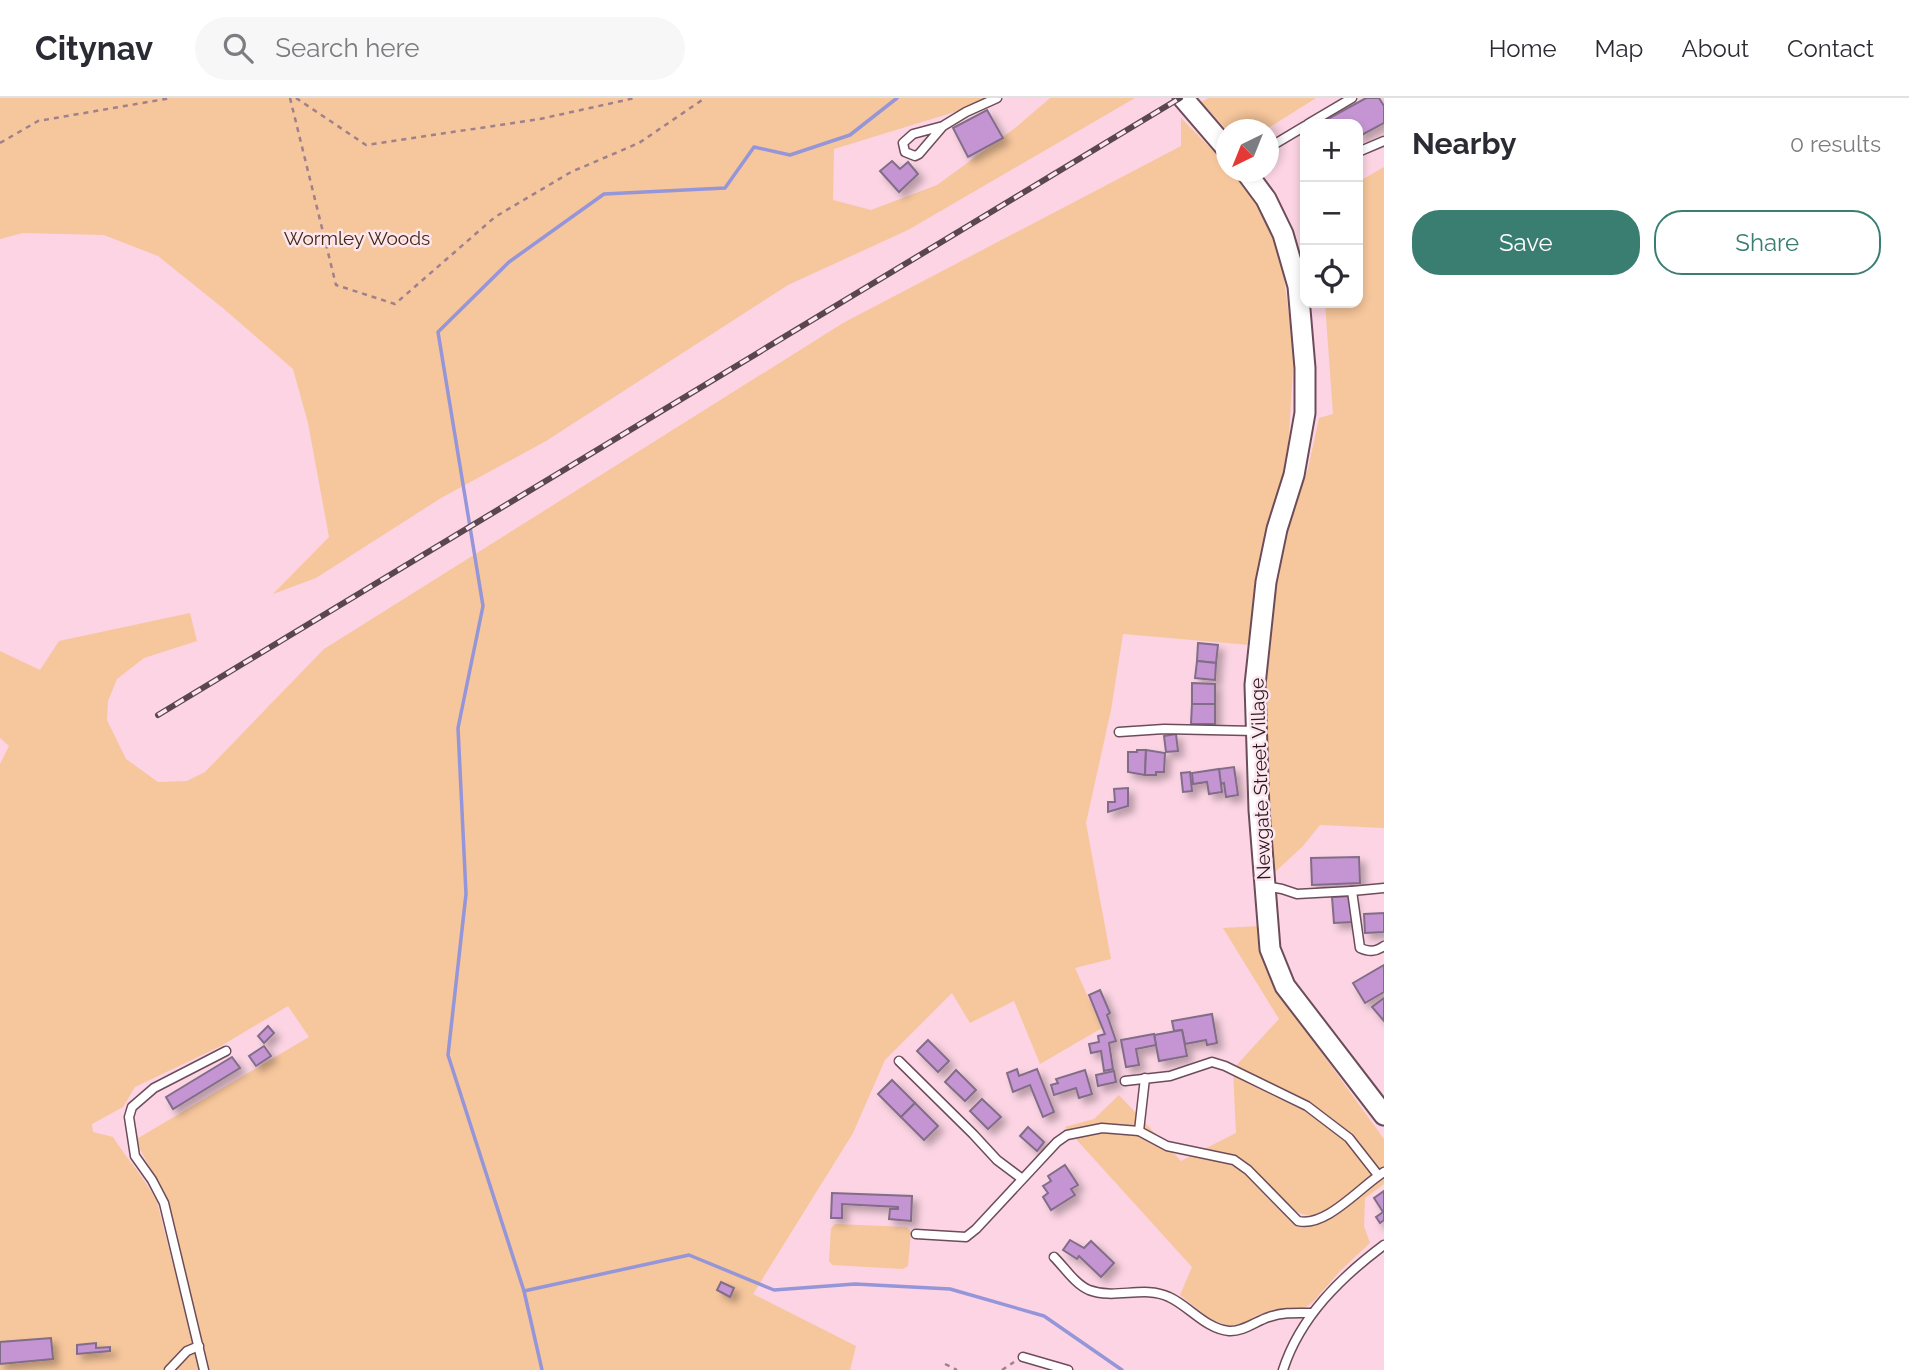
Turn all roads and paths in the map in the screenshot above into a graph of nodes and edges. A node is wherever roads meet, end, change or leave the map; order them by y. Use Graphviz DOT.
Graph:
graph roads {
  1 [pos="171,98"];
  2 [pos="290,98"];
  3 [pos="296,98"];
  4 [pos="635,98"];
  5 [pos="705,98"];
  6 [pos="997,98"];
  7 [pos="1183,98"];
  8 [pos="1352,98"];
  9 [pos="1319,119"];
  10 [pos="943,126"];
  11 [pos="1300,131"];
  12 [pos="1216,136"];
  13 [pos="1384,141"];
  14 [pos="1279,142"];
  15 [pos="0,143"];
  16 [pos="1363,150"];
  17 [pos="1253,182"];
  18 [pos="1256,731"];
  19 [pos="1119,732"];
  20 [pos="1264,886"];
  21 [pos="1384,888"];
  22 [pos="1352,891"];
  23 [pos="1384,946"];
  24 [pos="226,1051"];
  25 [pos="899,1061"];
  26 [pos="1145,1077"];
  27 [pos="1125,1081"];
  28 [pos="1384,1115"];
  29 [pos="1139,1131"];
  30 [pos="1381,1173"];
  31 [pos="1021,1178"];
  32 [pos="916,1234"];
  33 [pos="1384,1245"];
  34 [pos="1054,1257"];
  35 [pos="1312,1313"];
  36 [pos="199,1346"];
  37 [pos="1023,1357"];
  38 [pos="945,1364"];
  39 [pos="169,1370"];
  40 [pos="204,1370"];
  41 [pos="957,1370"];
  42 [pos="1002,1370"];
  43 [pos="1068,1370"];
  44 [pos="1283,1370"];
  1 -- 15 [label="path"];
  2 -- 5 [label="path"];
  3 -- 4 [label="path"];
  6 -- 10 [label="lane"];
  7 -- 12 [label="street"];
  8 -- 9 [label="lane"];
  10 -- 10 [label="lane"];
  11 -- 14 [label="lane"];
  13 -- 16 [label="lane"];
  17 -- 18 [label="street, Newgate Street Village"];
  18 -- 19 [label="lane"];
  18 -- 20 [label="street, Newgate Street Village"];
  20 -- 22 [label="lane"];
  20 -- 28 [label="street, Newgate Street Village"];
  21 -- 22 [label="lane"];
  22 -- 23 [label="lane"];
  24 -- 36 [label="lane"];
  25 -- 31 [label="lane"];
  26 -- 27 [label="lane"];
  26 -- 29 [label="lane"];
  26 -- 30 [label="lane"];
  29 -- 30 [label="lane"];
  29 -- 31 [label="lane"];
  31 -- 32 [label="lane"];
  33 -- 35 [label="lane"];
  34 -- 35 [label="lane"];
  35 -- 44 [label="lane"];
  36 -- 39 [label="lane"];
  36 -- 40 [label="lane"];
  37 -- 42 [label="path"];
  37 -- 43 [label="lane"];
  38 -- 41 [label="path"];
}
